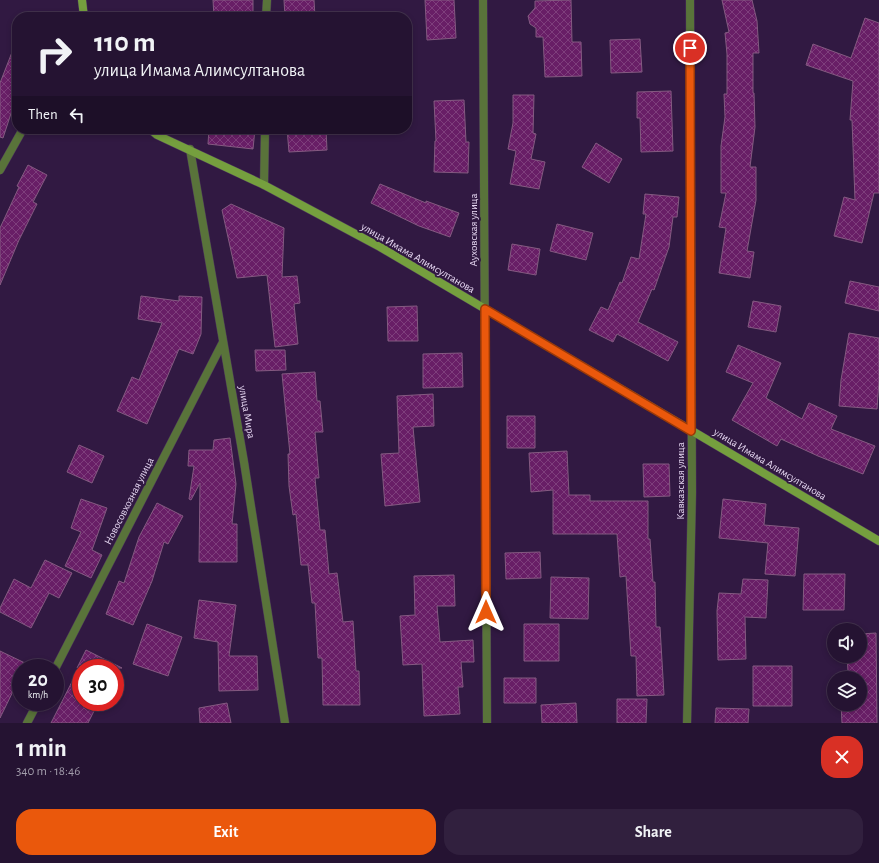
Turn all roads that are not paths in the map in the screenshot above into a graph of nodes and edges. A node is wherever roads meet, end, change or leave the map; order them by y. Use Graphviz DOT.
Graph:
graph roads {
  1 [pos="82,0"];
  2 [pos="267,0"];
  3 [pos="483,0"];
  4 [pos="690,0"];
  5 [pos="83,12"];
  6 [pos="266,12"];
  7 [pos="20,134"];
  8 [pos="156,134"];
  9 [pos="265,134"];
  10 [pos="190,149"];
  11 [pos="0,170"];
  12 [pos="264,184"];
  13 [pos="485,309"];
  14 [pos="224,342"];
  15 [pos="691,431"];
  16 [pos="879,541"];
  17 [pos="60,659"];
  18 [pos="33,711"];
  19 [pos="27,723"];
  20 [pos="285,723"];
  21 [pos="487,723"];
  22 [pos="687,723"];
  1 -- 5 [label="main road"];
  2 -- 6 [label="street"];
  3 -- 13 [label="street, Ауховская улица"];
  4 -- 15 [label="street, Кавказская улица"];
  7 -- 11 [label="street"];
  8 -- 10 [label="main road"];
  9 -- 12 [label="street"];
  10 -- 12 [label="main road, улица Имама Алимсултанова"];
  10 -- 14 [label="street, улица Мира"];
  12 -- 13 [label="main road, улица Имама Алимсултанова"];
  13 -- 15 [label="main road, улица Имама Алимсултанова"];
  13 -- 21 [label="street, Ауховская улица"];
  14 -- 17 [label="street, Новосовхозная улица"];
  14 -- 20 [label="street, улица Мира"];
  15 -- 16 [label="main road, улица Имама Алимсултанова"];
  15 -- 22 [label="street, Кавказская улица"];
  18 -- 19 [label="street"];
}
